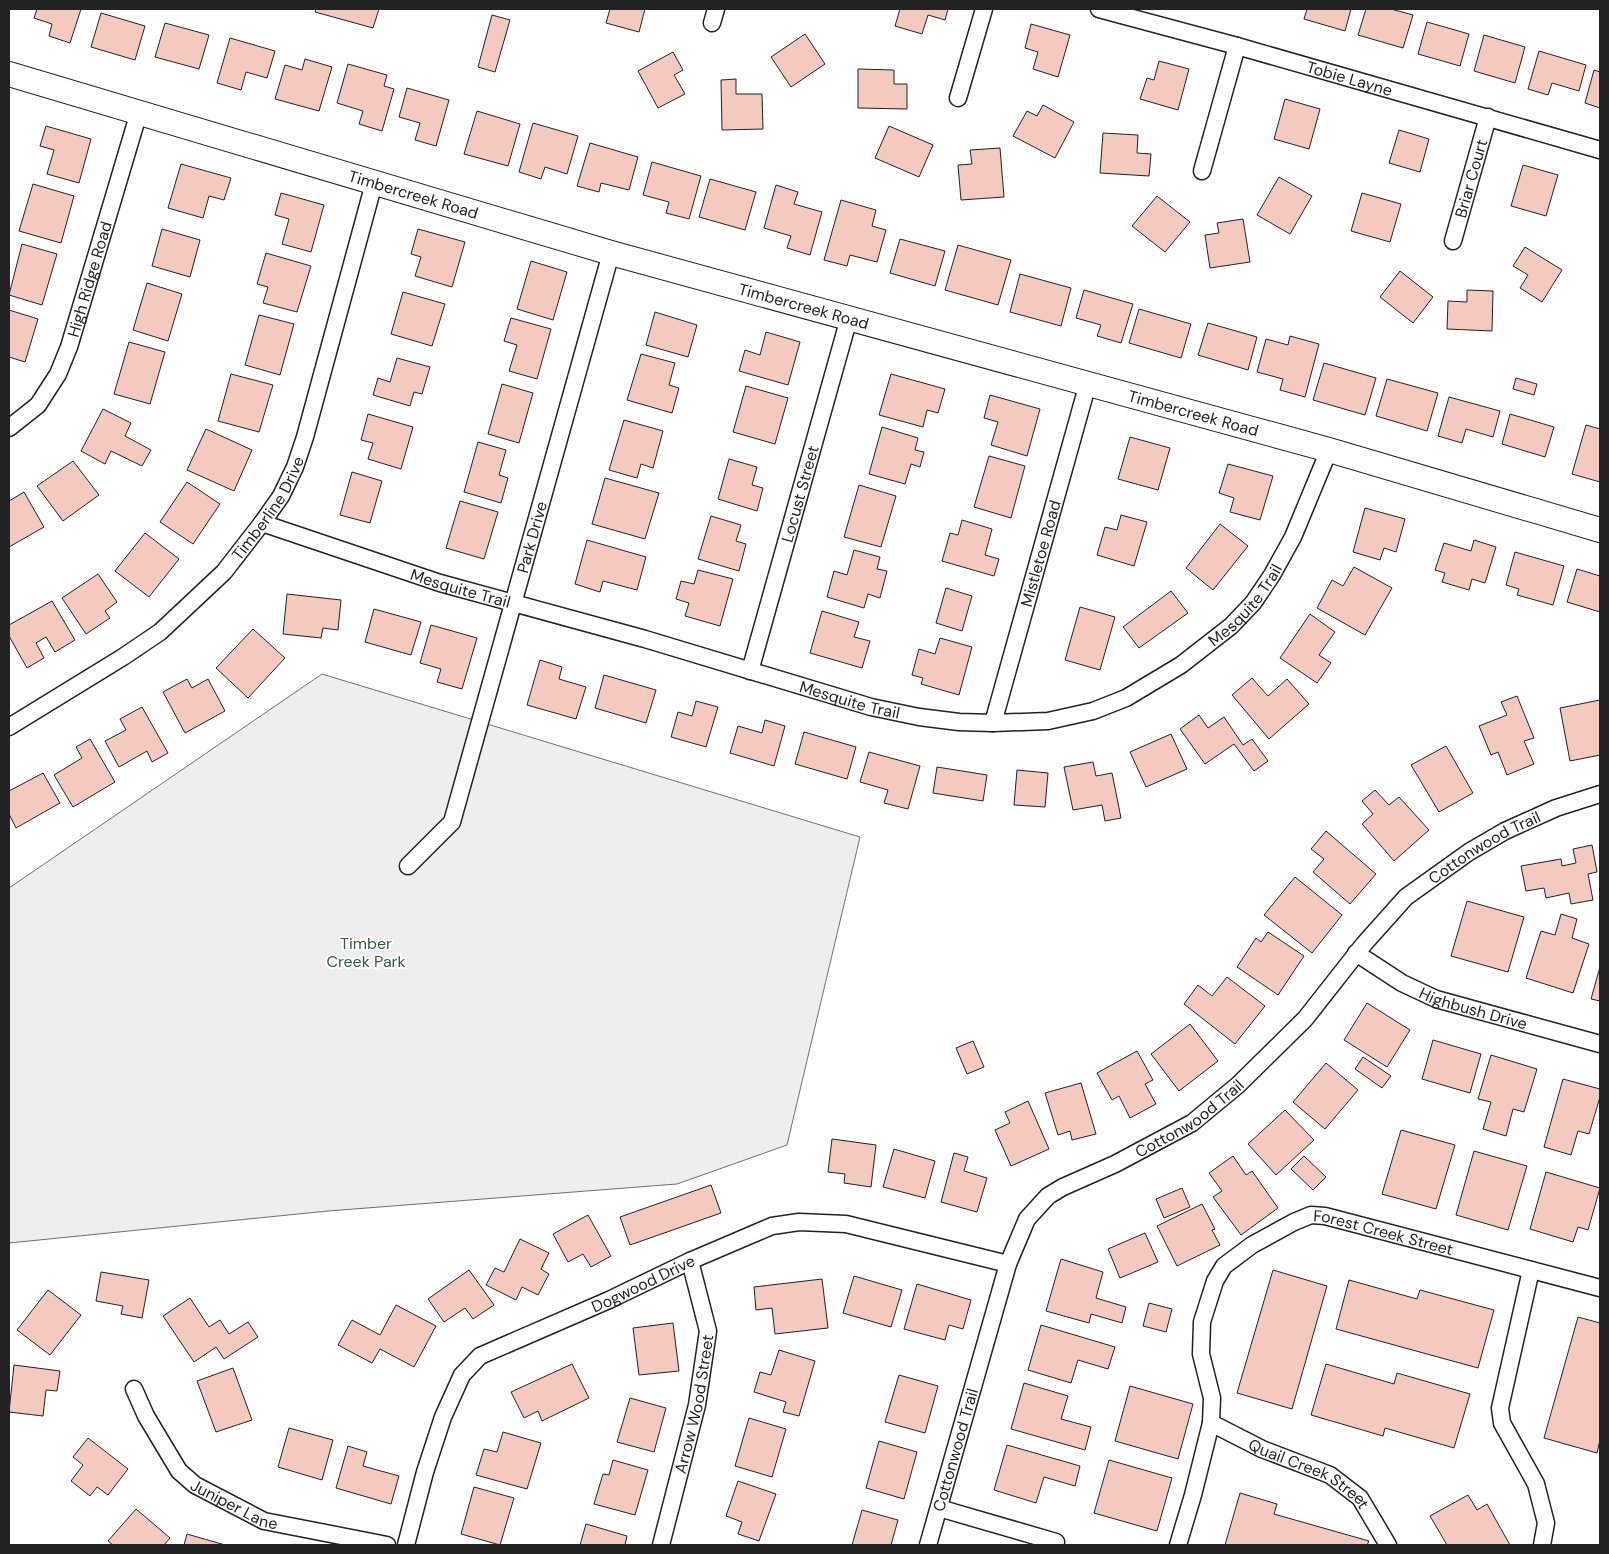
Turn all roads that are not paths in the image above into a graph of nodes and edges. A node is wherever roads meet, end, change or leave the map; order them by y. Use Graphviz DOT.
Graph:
graph roads {
  1 [pos="984,9"];
  2 [pos="1100,9"];
  3 [pos="1138,14"];
  4 [pos="1237,46"];
  5 [pos="9,74"];
  6 [pos="958,98"];
  7 [pos="139,112"];
  8 [pos="1488,117"];
  9 [pos="1600,150"];
  10 [pos="1202,171"];
  11 [pos="374,183"];
  12 [pos="1452,241"];
  13 [pos="611,253"];
  14 [pos="849,318"];
  15 [pos="1088,383"];
  16 [pos="9,428"];
  17 [pos="1329,450"];
  18 [pos="262,523"];
  19 [pos="1600,530"];
  20 [pos="513,602"];
  21 [pos="750,671"];
  22 [pos="993,724"];
  23 [pos="9,727"];
  24 [pos="1600,794"];
  25 [pos="408,866"];
  26 [pos="1356,953"];
  27 [pos="1600,1044"];
  28 [pos="690,1261"];
  29 [pos="1008,1264"];
  30 [pos="1531,1270"];
  31 [pos="1600,1288"];
  32 [pos="134,1389"];
  33 [pos="1211,1423"];
  34 [pos="939,1508"];
  35 [pos="1056,1542"];
  36 [pos="387,1545"];
  37 [pos="406,1545"];
  38 [pos="661,1545"];
  39 [pos="928,1545"];
  40 [pos="1178,1545"];
  41 [pos="1388,1545"];
  42 [pos="1542,1545"];
  1 -- 6 [label="street"];
  2 -- 3 [label="street, Tobie Layne"];
  3 -- 4 [label="street, Tobie Layne"];
  4 -- 8 [label="street, Tobie Layne"];
  4 -- 10 [label="street"];
  5 -- 7 [label="street, Timbercreek Road"];
  7 -- 11 [label="street, Timbercreek Road"];
  7 -- 16 [label="street, High Ridge Road"];
  8 -- 9 [label="street, Tobie Layne"];
  8 -- 12 [label="street, Briar Court"];
  11 -- 13 [label="street, Timbercreek Road"];
  11 -- 18 [label="street, Timberline Drive"];
  13 -- 14 [label="street, Timbercreek Road"];
  13 -- 20 [label="street, Park Drive"];
  14 -- 15 [label="street, Timbercreek Road"];
  14 -- 21 [label="street, Locust Street"];
  15 -- 17 [label="street, Timbercreek Road"];
  15 -- 22 [label="street, Mistletoe Road"];
  17 -- 19 [label="street, Timbercreek Road"];
  17 -- 22 [label="street, Mesquite Trail"];
  18 -- 20 [label="street, Mesquite Trail"];
  18 -- 23 [label="street, Timberline Drive"];
  20 -- 21 [label="street, Mesquite Trail"];
  20 -- 25 [label="street, Park Drive"];
  21 -- 22 [label="street, Mesquite Trail"];
  24 -- 26 [label="street, Cottonwood Trail"];
  26 -- 27 [label="street, Highbush Drive"];
  26 -- 29 [label="street, Cottonwood Trail"];
  28 -- 29 [label="street, Dogwood Drive"];
  28 -- 37 [label="street, Dogwood Drive"];
  28 -- 38 [label="street, Arrow Wood Street"];
  29 -- 34 [label="street, Cottonwood Trail"];
  30 -- 31 [label="street, Forest Creek Street"];
  30 -- 33 [label="street, Forest Creek Street"];
  30 -- 42 [label="street"];
  32 -- 36 [label="street, Juniper Lane"];
  33 -- 40 [label="street, Forest Creek Street"];
  33 -- 41 [label="street, Quail Creek Street"];
  34 -- 35 [label="street"];
  34 -- 39 [label="street, Cottonwood Trail"];
}
